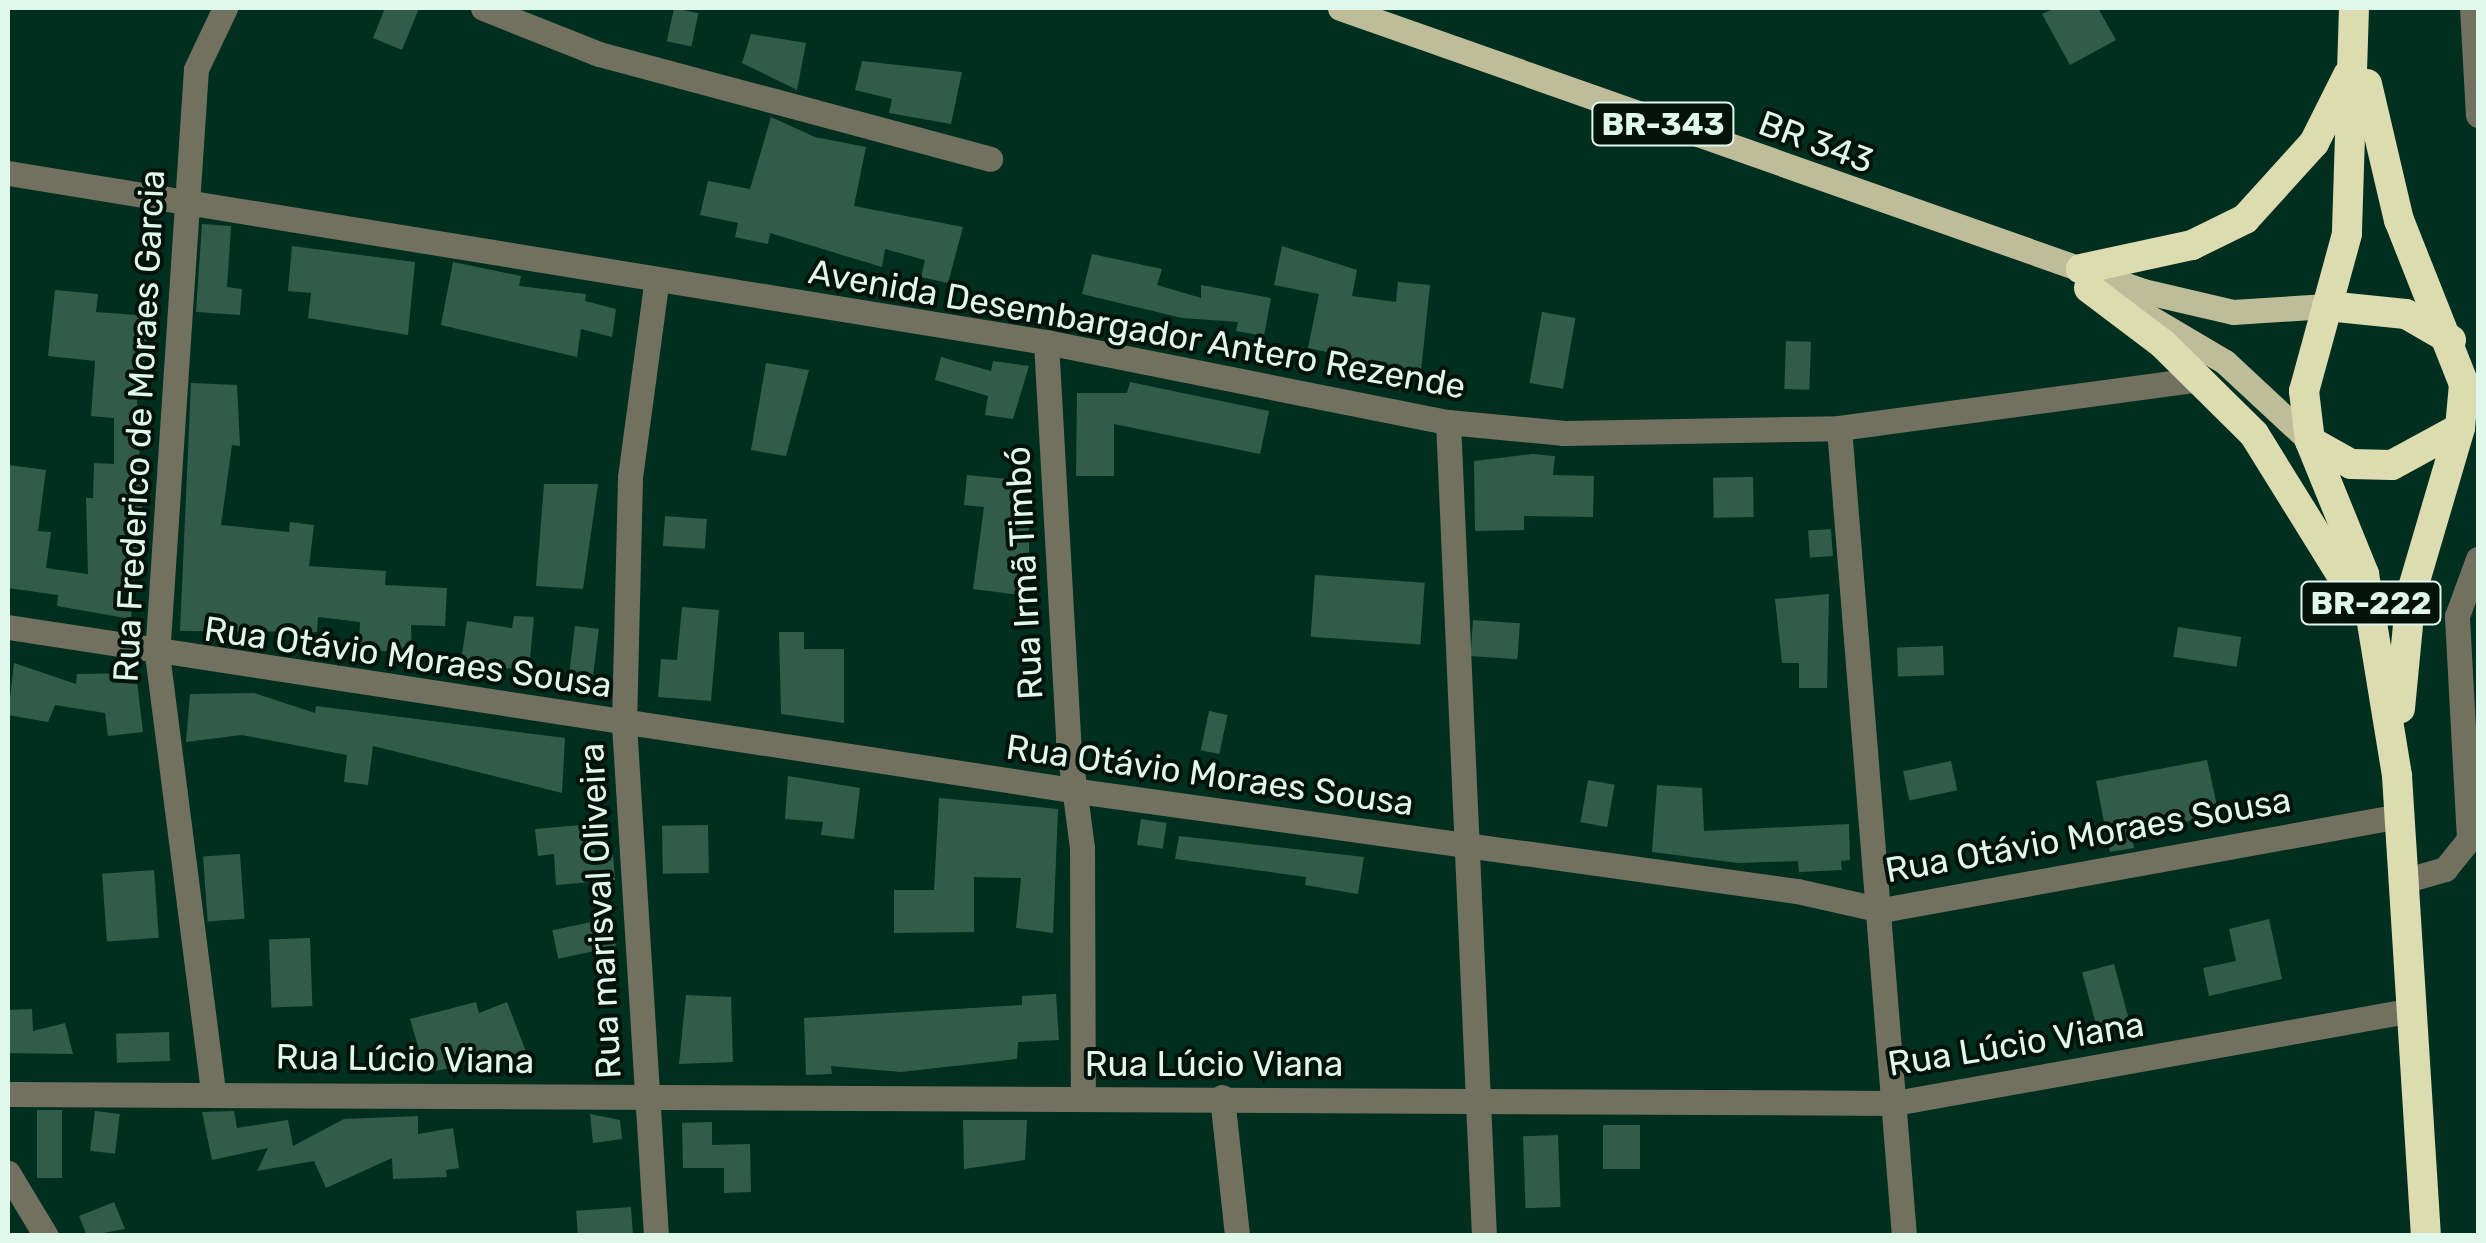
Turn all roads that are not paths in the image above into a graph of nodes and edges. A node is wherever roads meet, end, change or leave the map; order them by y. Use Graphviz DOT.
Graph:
graph roads {
  1 [pos="484,8"];
  2 [pos="1340,8"];
  3 [pos="2472,8"];
  4 [pos="217,13"];
  5 [pos="2355,32"];
  6 [pos="2478,114"];
  7 [pos="990,159"];
  8 [pos="8,173"];
  9 [pos="184,197"];
  10 [pos="2085,279"];
  11 [pos="656,284"];
  12 [pos="2327,306"];
  13 [pos="2452,341"];
  14 [pos="1046,342"];
  15 [pos="2202,379"];
  16 [pos="1448,422"];
  17 [pos="1839,428"];
  18 [pos="2460,428"];
  19 [pos="2310,441"];
  20 [pos="2478,559"];
  21 [pos="8,628"];
  22 [pos="2375,631"];
  23 [pos="157,656"];
  24 [pos="624,724"];
  25 [pos="2396,776"];
  26 [pos="1078,792"];
  27 [pos="2400,816"];
  28 [pos="1472,849"];
  29 [pos="2403,881"];
  30 [pos="1882,910"];
  31 [pos="2413,1010"];
  32 [pos="213,1092"];
  33 [pos="8,1094"];
  34 [pos="646,1097"];
  35 [pos="1222,1097"];
  36 [pos="1083,1098"];
  37 [pos="1483,1101"];
  38 [pos="1896,1102"];
  39 [pos="8,1173"];
  40 [pos="46,1236"];
  41 [pos="656,1236"];
  42 [pos="1237,1236"];
  43 [pos="1484,1236"];
  44 [pos="1904,1236"];
  45 [pos="2426,1236"];
  1 -- 7 [label="street"];
  2 -- 10 [label="main road, BR 343 / BR-343"];
  3 -- 6 [label="street"];
  4 -- 9 [label="street, Rua Frederico de Moraes Garcia"];
  5 -- 10 [label="highway"];
  5 -- 12 [label="highway, BR-222"];
  5 -- 13 [label="highway, BR-222"];
  8 -- 9 [label="street, Avenida Desembargador Antero Rezende"];
  9 -- 11 [label="street, Avenida Desembargador Antero Rezende"];
  9 -- 23 [label="street, Rua Frederico de Moraes Garcia"];
  10 -- 12 [label="main road, BR-343"];
  10 -- 15 [label="highway"];
  10 -- 19 [label="main road, BR-343"];
  11 -- 14 [label="street, Avenida Desembargador Antero Rezende"];
  11 -- 24 [label="street, Rua marisval Oliveira"];
  12 -- 13 [label="highway, BR-343"];
  12 -- 19 [label="highway, BR-222"];
  13 -- 18 [label="highway, BR-222"];
  14 -- 16 [label="street, Avenida Desembargador Antero Rezende"];
  14 -- 26 [label="street, Rua Irmã Timbó"];
  15 -- 17 [label="street, Avenida Desembargador Antero Rezende"];
  15 -- 22 [label="highway"];
  16 -- 17 [label="street, Avenida Desembargador Antero Rezende"];
  16 -- 28 [label="street"];
  17 -- 30 [label="street"];
  18 -- 19 [label="highway, BR-343"];
  18 -- 25 [label="highway, BR-222"];
  19 -- 22 [label="highway, BR-222"];
  20 -- 29 [label="street"];
  21 -- 23 [label="street, Rua Otávio Moraes Sousa"];
  22 -- 25 [label="highway, BR-222"];
  23 -- 24 [label="street, Rua Otávio Moraes Sousa"];
  23 -- 32 [label="street, Rua Frederico de Moraes Garcia"];
  24 -- 26 [label="street, Rua Otávio Moraes Sousa"];
  24 -- 34 [label="street, Rua marisval Oliveira"];
  25 -- 27 [label="highway, BR-222"];
  26 -- 28 [label="street, Rua Otávio Moraes Sousa"];
  26 -- 36 [label="street, Rua Irmã Timbó"];
  27 -- 29 [label="highway, BR-222"];
  27 -- 30 [label="street, Rua Otávio Moraes Sousa"];
  28 -- 30 [label="street, Rua Otávio Moraes Sousa"];
  28 -- 37 [label="street"];
  29 -- 31 [label="highway, BR-222"];
  30 -- 38 [label="street"];
  31 -- 38 [label="street, Rua Lúcio Viana"];
  31 -- 45 [label="highway, BR-222"];
  32 -- 33 [label="street, Rua Lúcio Viana"];
  32 -- 34 [label="street, Rua Lúcio Viana"];
  34 -- 36 [label="street, Rua Lúcio Viana"];
  34 -- 41 [label="street, Rua marisval Oliveira"];
  35 -- 36 [label="street, Rua Lúcio Viana"];
  35 -- 37 [label="street, Rua Lúcio Viana"];
  35 -- 42 [label="street"];
  37 -- 38 [label="street, Rua Lúcio Viana"];
  37 -- 43 [label="street"];
  38 -- 44 [label="street"];
  39 -- 40 [label="street"];
}
